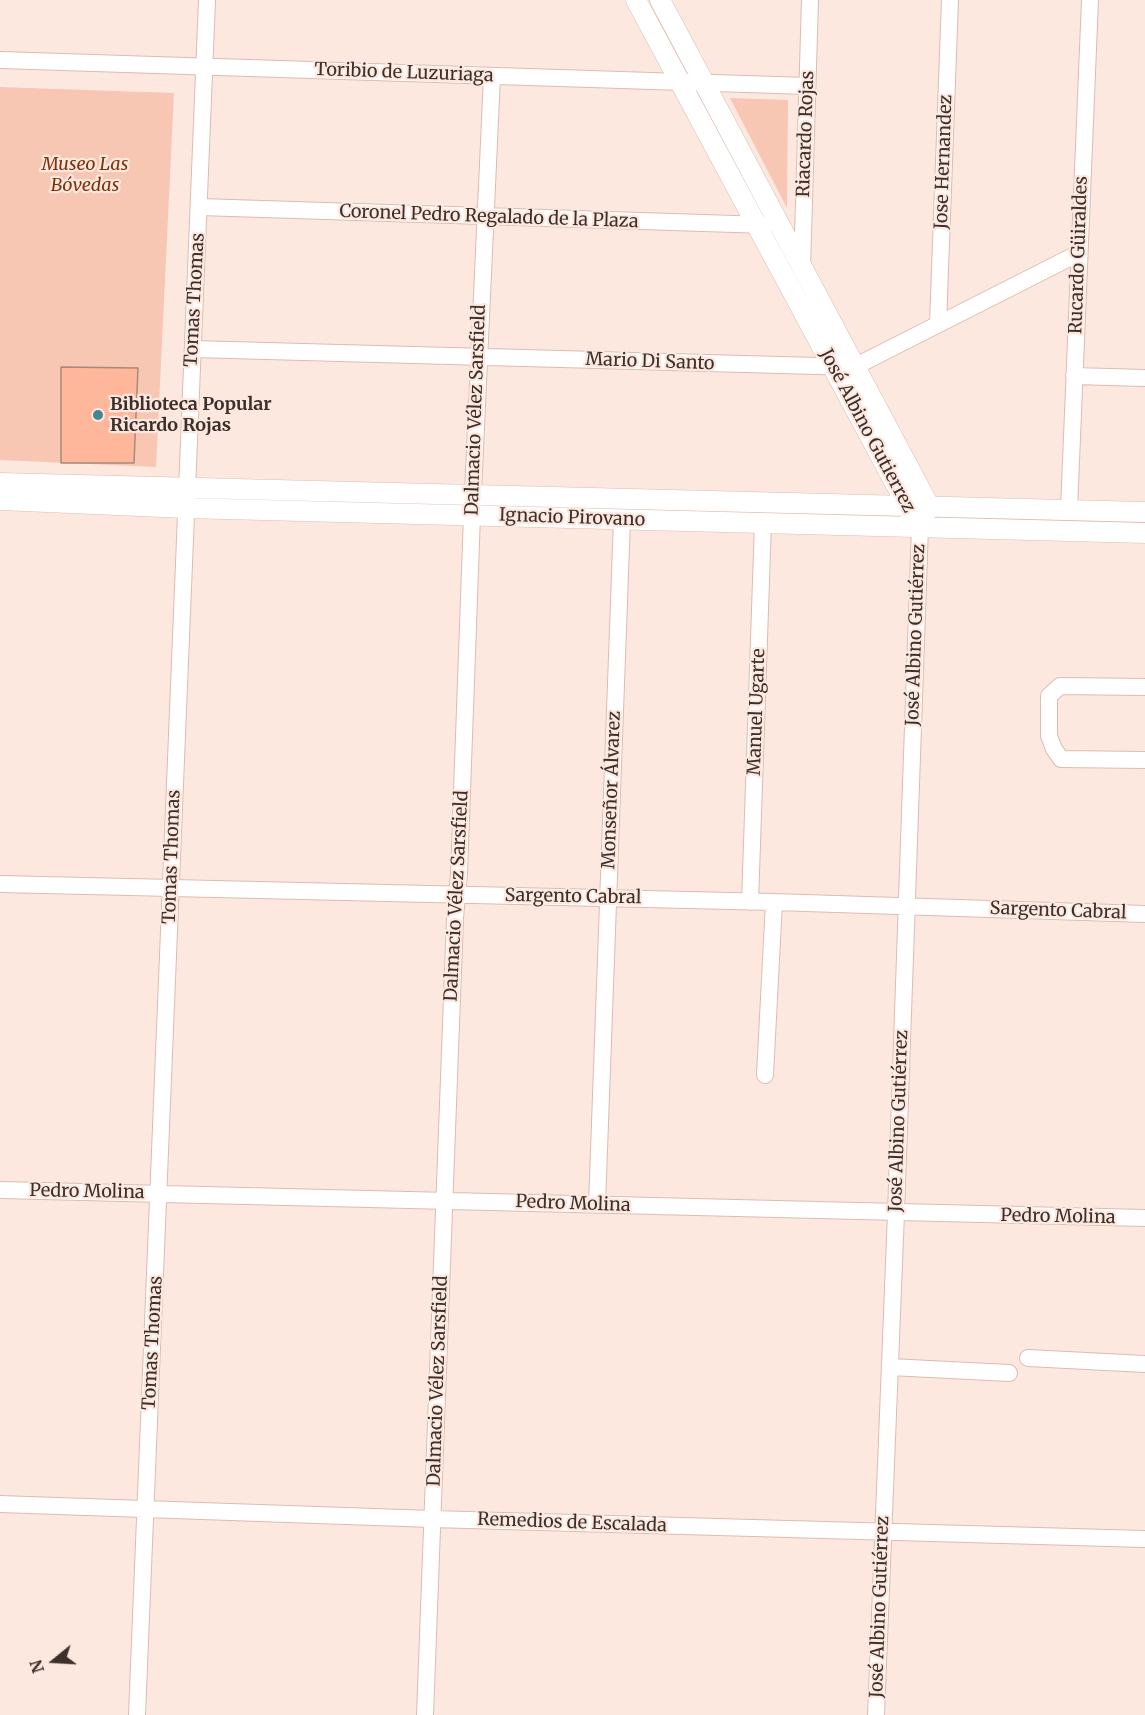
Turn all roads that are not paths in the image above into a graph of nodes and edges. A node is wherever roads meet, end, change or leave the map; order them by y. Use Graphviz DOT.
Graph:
graph roads {
  1 [pos="207,0"];
  2 [pos="636,0"];
  3 [pos="660,0"];
  4 [pos="810,0"];
  5 [pos="950,0"];
  6 [pos="1090,0"];
  7 [pos="0,60"];
  8 [pos="205,67"];
  9 [pos="492,76"];
  10 [pos="681,82"];
  11 [pos="704,83"];
  12 [pos="807,86"];
  13 [pos="200,207"];
  14 [pos="484,216"];
  15 [pos="756,225"];
  16 [pos="779,225"];
  17 [pos="1079,253"];
  18 [pos="802,268"];
  19 [pos="939,324"];
  20 [pos="193,350"];
  21 [pos="479,357"];
  22 [pos="832,367"];
  23 [pos="854,367"];
  24 [pos="1074,376"];
  25 [pos="1145,378"];
  26 [pos="0,483"];
  27 [pos="187,487"];
  28 [pos="473,495"];
  29 [pos="0,500"];
  30 [pos="906,506"];
  31 [pos="929,506"];
  32 [pos="186,508"];
  33 [pos="1048,510"];
  34 [pos="1069,510"];
  35 [pos="1089,511"];
  36 [pos="1145,512"];
  37 [pos="472,515"];
  38 [pos="622,519"];
  39 [pos="764,522"];
  40 [pos="920,527"];
  41 [pos="1048,530"];
  42 [pos="1089,531"];
  43 [pos="1145,533"];
  44 [pos="1145,687"];
  45 [pos="1145,760"];
  46 [pos="0,884"];
  47 [pos="171,889"];
  48 [pos="457,894"];
  49 [pos="608,898"];
  50 [pos="750,902"];
  51 [pos="774,902"];
  52 [pos="907,907"];
  53 [pos="1145,914"];
  54 [pos="765,1075"];
  55 [pos="0,1190"];
  56 [pos="159,1193"];
  57 [pos="445,1200"];
  58 [pos="597,1204"];
  59 [pos="896,1213"];
  60 [pos="1145,1218"];
  61 [pos="1028,1358"];
  62 [pos="1145,1364"];
  63 [pos="890,1367"];
  64 [pos="1009,1373"];
  65 [pos="0,1504"];
  66 [pos="146,1508"];
  67 [pos="432,1519"];
  68 [pos="882,1531"];
  69 [pos="1145,1539"];
  70 [pos="137,1715"];
  71 [pos="425,1715"];
  72 [pos="876,1715"];
  1 -- 8 [label="street, Tomas Thomas"];
  2 -- 10 [label="street, José Albino Gutierrez"];
  3 -- 11 [label="street, José Albino Gutierrez"];
  4 -- 12 [label="street, Riacardo Rojas"];
  5 -- 19 [label="street, Jose Hernandez"];
  6 -- 17 [label="street, Rucardo Güiraldes"];
  7 -- 8 [label="street, Toribio de Luzuriaga"];
  8 -- 9 [label="street, Toribio de Luzuriaga"];
  8 -- 13 [label="street, Tomas Thomas"];
  9 -- 10 [label="street, Toribio de Luzuriaga"];
  9 -- 14 [label="street, Dalmacio Vélez Sarsfield"];
  10 -- 11 [label="street, Toribio de Luzuriaga"];
  10 -- 15 [label="street, José Albino Gutierrez"];
  11 -- 12 [label="street, Toribio de Luzuriaga"];
  11 -- 16 [label="street, José Albino Gutierrez"];
  12 -- 18 [label="street, Riacardo Rojas"];
  13 -- 14 [label="street, Coronel Pedro Regalado de la Plaza"];
  13 -- 20 [label="street, Tomas Thomas"];
  14 -- 15 [label="street, Coronel Pedro Regalado de la Plaza"];
  14 -- 21 [label="street, Dalmacio Vélez Sarsfield"];
  15 -- 16 [label="street, Coronel Pedro Regalado de la Plaza"];
  15 -- 22 [label="street, José Albino Gutierrez"];
  16 -- 18 [label="street, José Albino Gutierrez"];
  17 -- 19 [label="street, Mario Di Santo"];
  17 -- 24 [label="street, Rucardo Güiraldes"];
  18 -- 23 [label="street, José Albino Gutierrez"];
  19 -- 23 [label="street, Mario Di Santo"];
  20 -- 21 [label="street, Mario Di Santo"];
  20 -- 27 [label="street, Tomas Thomas"];
  21 -- 22 [label="street, Mario Di Santo"];
  21 -- 28 [label="street, Dalmacio Vélez Sarsfield"];
  22 -- 23 [label="street, Mario Di Santo"];
  22 -- 30 [label="street, José Albino Gutierrez"];
  23 -- 31 [label="street, José Albino Gutierrez"];
  24 -- 25 [label="street"];
  24 -- 34 [label="street, Rucardo Güiraldes"];
  26 -- 27 [label="street, Ignacio Pirovano"];
  27 -- 28 [label="street, Ignacio Pirovano"];
  27 -- 32 [label="street, Tomas Thomas"];
  28 -- 30 [label="street, Ignacio Pirovano"];
  28 -- 37 [label="street, Dalmacio Vélez Sarsfield"];
  29 -- 32 [label="street, Ignacio Pirovano"];
  30 -- 31 [label="street, Ignacio Pirovano"];
  30 -- 40 [label="street, José Albino Gutierrez"];
  31 -- 33 [label="street, Ignacio Pirovano"];
  31 -- 40 [label="street, José Albino Gutierrez"];
  32 -- 37 [label="street, Ignacio Pirovano"];
  32 -- 47 [label="street, Tomas Thomas"];
  33 -- 34 [label="street, Ignacio Pirovano"];
  33 -- 41 [label="street"];
  34 -- 35 [label="street, Ignacio Pirovano"];
  35 -- 36 [label="street, Ignacio Pirovano"];
  35 -- 42 [label="street"];
  37 -- 38 [label="street, Ignacio Pirovano"];
  37 -- 48 [label="street, Dalmacio Vélez Sarsfield"];
  38 -- 39 [label="street, Ignacio Pirovano"];
  38 -- 49 [label="street, Monseñor Álvarez"];
  39 -- 40 [label="street, Ignacio Pirovano"];
  39 -- 50 [label="street, Manuel Ugarte"];
  40 -- 41 [label="street, Ignacio Pirovano"];
  40 -- 52 [label="street, José Albino Gutiérrez"];
  41 -- 42 [label="street, Ignacio Pirovano"];
  42 -- 43 [label="street, Ignacio Pirovano"];
  44 -- 45 [label="street"];
  46 -- 47 [label="street, Sargento Cabral"];
  47 -- 48 [label="street, Sargento Cabral"];
  47 -- 56 [label="street, Tomas Thomas"];
  48 -- 49 [label="street, Sargento Cabral"];
  48 -- 57 [label="street, Dalmacio Vélez Sarsfield"];
  49 -- 50 [label="street, Sargento Cabral"];
  49 -- 58 [label="street, Monseñor Álvarez"];
  50 -- 51 [label="street, Sargento Cabral"];
  51 -- 52 [label="street, Sargento Cabral"];
  51 -- 54 [label="street"];
  52 -- 53 [label="street, Sargento Cabral"];
  52 -- 59 [label="street, José Albino Gutiérrez"];
  55 -- 56 [label="street, Pedro Molina"];
  56 -- 57 [label="street, Pedro Molina"];
  56 -- 66 [label="street, Tomas Thomas"];
  57 -- 58 [label="street, Pedro Molina"];
  57 -- 67 [label="street, Dalmacio Vélez Sarsfield"];
  58 -- 59 [label="street, Pedro Molina"];
  59 -- 60 [label="street, Pedro Molina"];
  59 -- 63 [label="street, José Albino Gutiérrez"];
  61 -- 62 [label="street"];
  63 -- 64 [label="street"];
  63 -- 68 [label="street, José Albino Gutiérrez"];
  65 -- 66 [label="street, Remedios de Escalada"];
  66 -- 67 [label="street, Remedios de Escalada"];
  66 -- 70 [label="street, Tomas Thomas"];
  67 -- 68 [label="street, Remedios de Escalada"];
  67 -- 71 [label="street, Dalmacio Vélez Sarsfield"];
  68 -- 69 [label="street, Remedios de Escalada"];
  68 -- 72 [label="street, José Albino Gutiérrez"];
}
